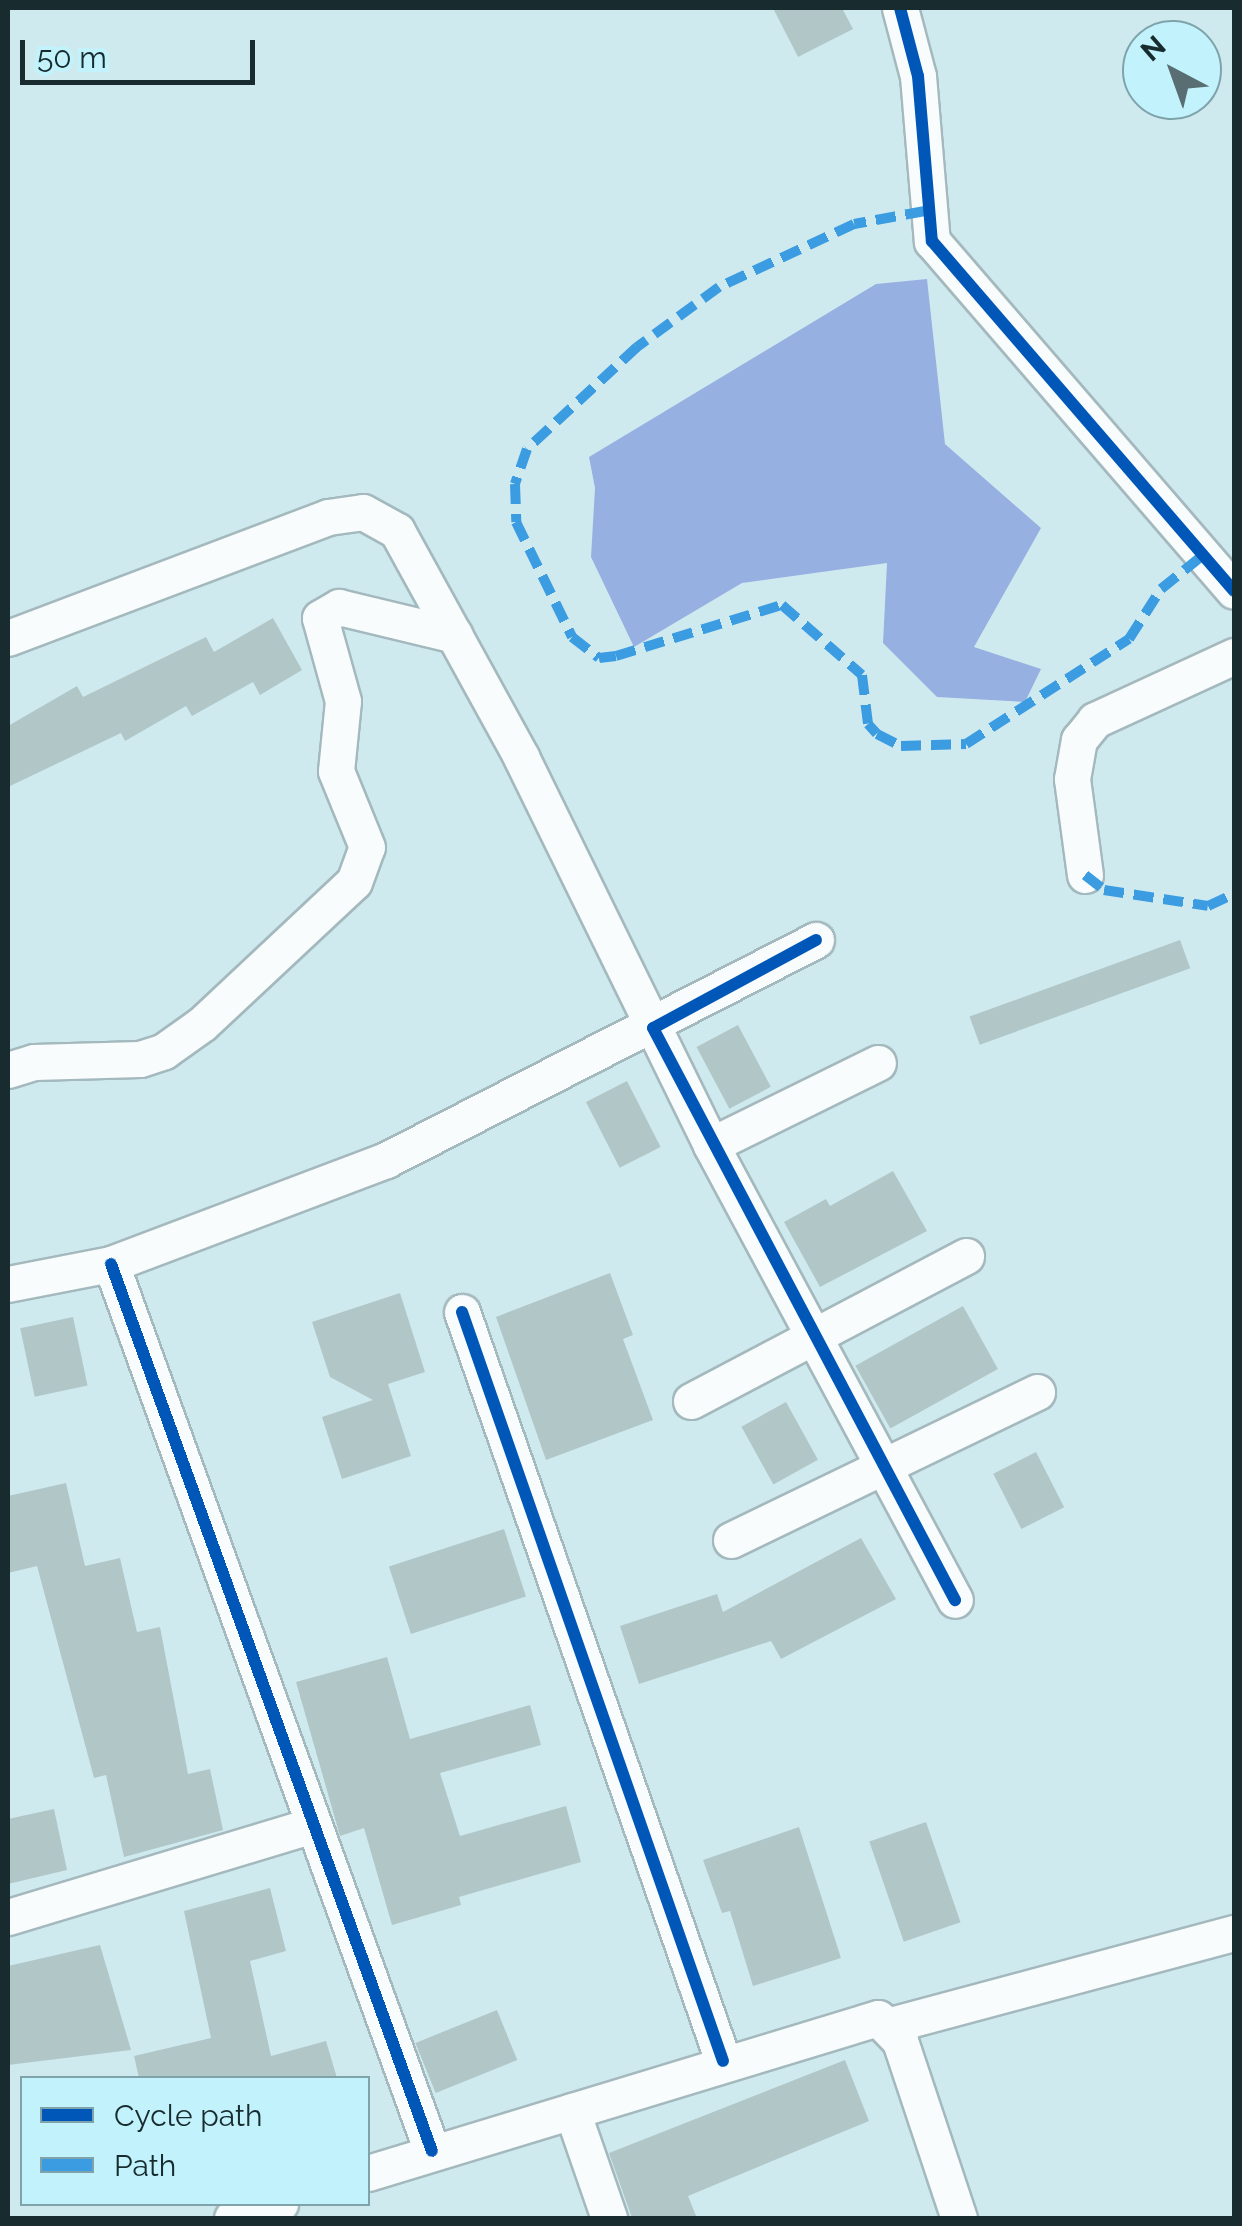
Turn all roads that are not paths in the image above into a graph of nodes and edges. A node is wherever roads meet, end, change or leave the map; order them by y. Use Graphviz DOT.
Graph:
graph roads {
  1 [pos="900,8"];
  2 [pos="1234,591"];
  3 [pos="455,635"];
  4 [pos="8,638"];
  5 [pos="1234,656"];
  6 [pos="1085,875"];
  7 [pos="816,940"];
  8 [pos="653,1028"];
  9 [pos="878,1062"];
  10 [pos="8,1070"];
  11 [pos="712,1145"];
  12 [pos="966,1256"];
  13 [pos="127,1258"];
  14 [pos="8,1284"];
  15 [pos="462,1312"];
  16 [pos="817,1338"];
  17 [pos="1037,1392"];
  18 [pos="691,1401"];
  19 [pos="882,1468"];
  20 [pos="731,1540"];
  21 [pos="954,1600"];
  22 [pos="310,1826"];
  23 [pos="8,1917"];
  24 [pos="1234,1933"];
  25 [pos="890,2024"];
  26 [pos="723,2061"];
  27 [pos="572,2111"];
  28 [pos="432,2152"];
  29 [pos="370,2173"];
  30 [pos="273,2206"];
  31 [pos="232,2218"];
  32 [pos="609,2218"];
  33 [pos="959,2218"];
  1 -- 2 [label="street"];
  3 -- 4 [label="street"];
  3 -- 8 [label="street"];
  3 -- 10 [label="street"];
  5 -- 6 [label="street"];
  7 -- 8 [label="street"];
  8 -- 11 [label="street"];
  8 -- 13 [label="street"];
  9 -- 11 [label="street"];
  11 -- 16 [label="street"];
  12 -- 16 [label="street"];
  13 -- 14 [label="street"];
  13 -- 22 [label="street"];
  15 -- 26 [label="street"];
  16 -- 18 [label="street"];
  16 -- 19 [label="street"];
  17 -- 19 [label="street"];
  19 -- 20 [label="street"];
  19 -- 21 [label="street"];
  22 -- 23 [label="street"];
  22 -- 28 [label="street"];
  24 -- 25 [label="street"];
  25 -- 26 [label="street"];
  25 -- 33 [label="street"];
  26 -- 27 [label="street"];
  27 -- 28 [label="street"];
  27 -- 32 [label="street"];
  28 -- 29 [label="street"];
  30 -- 31 [label="street"];
}
